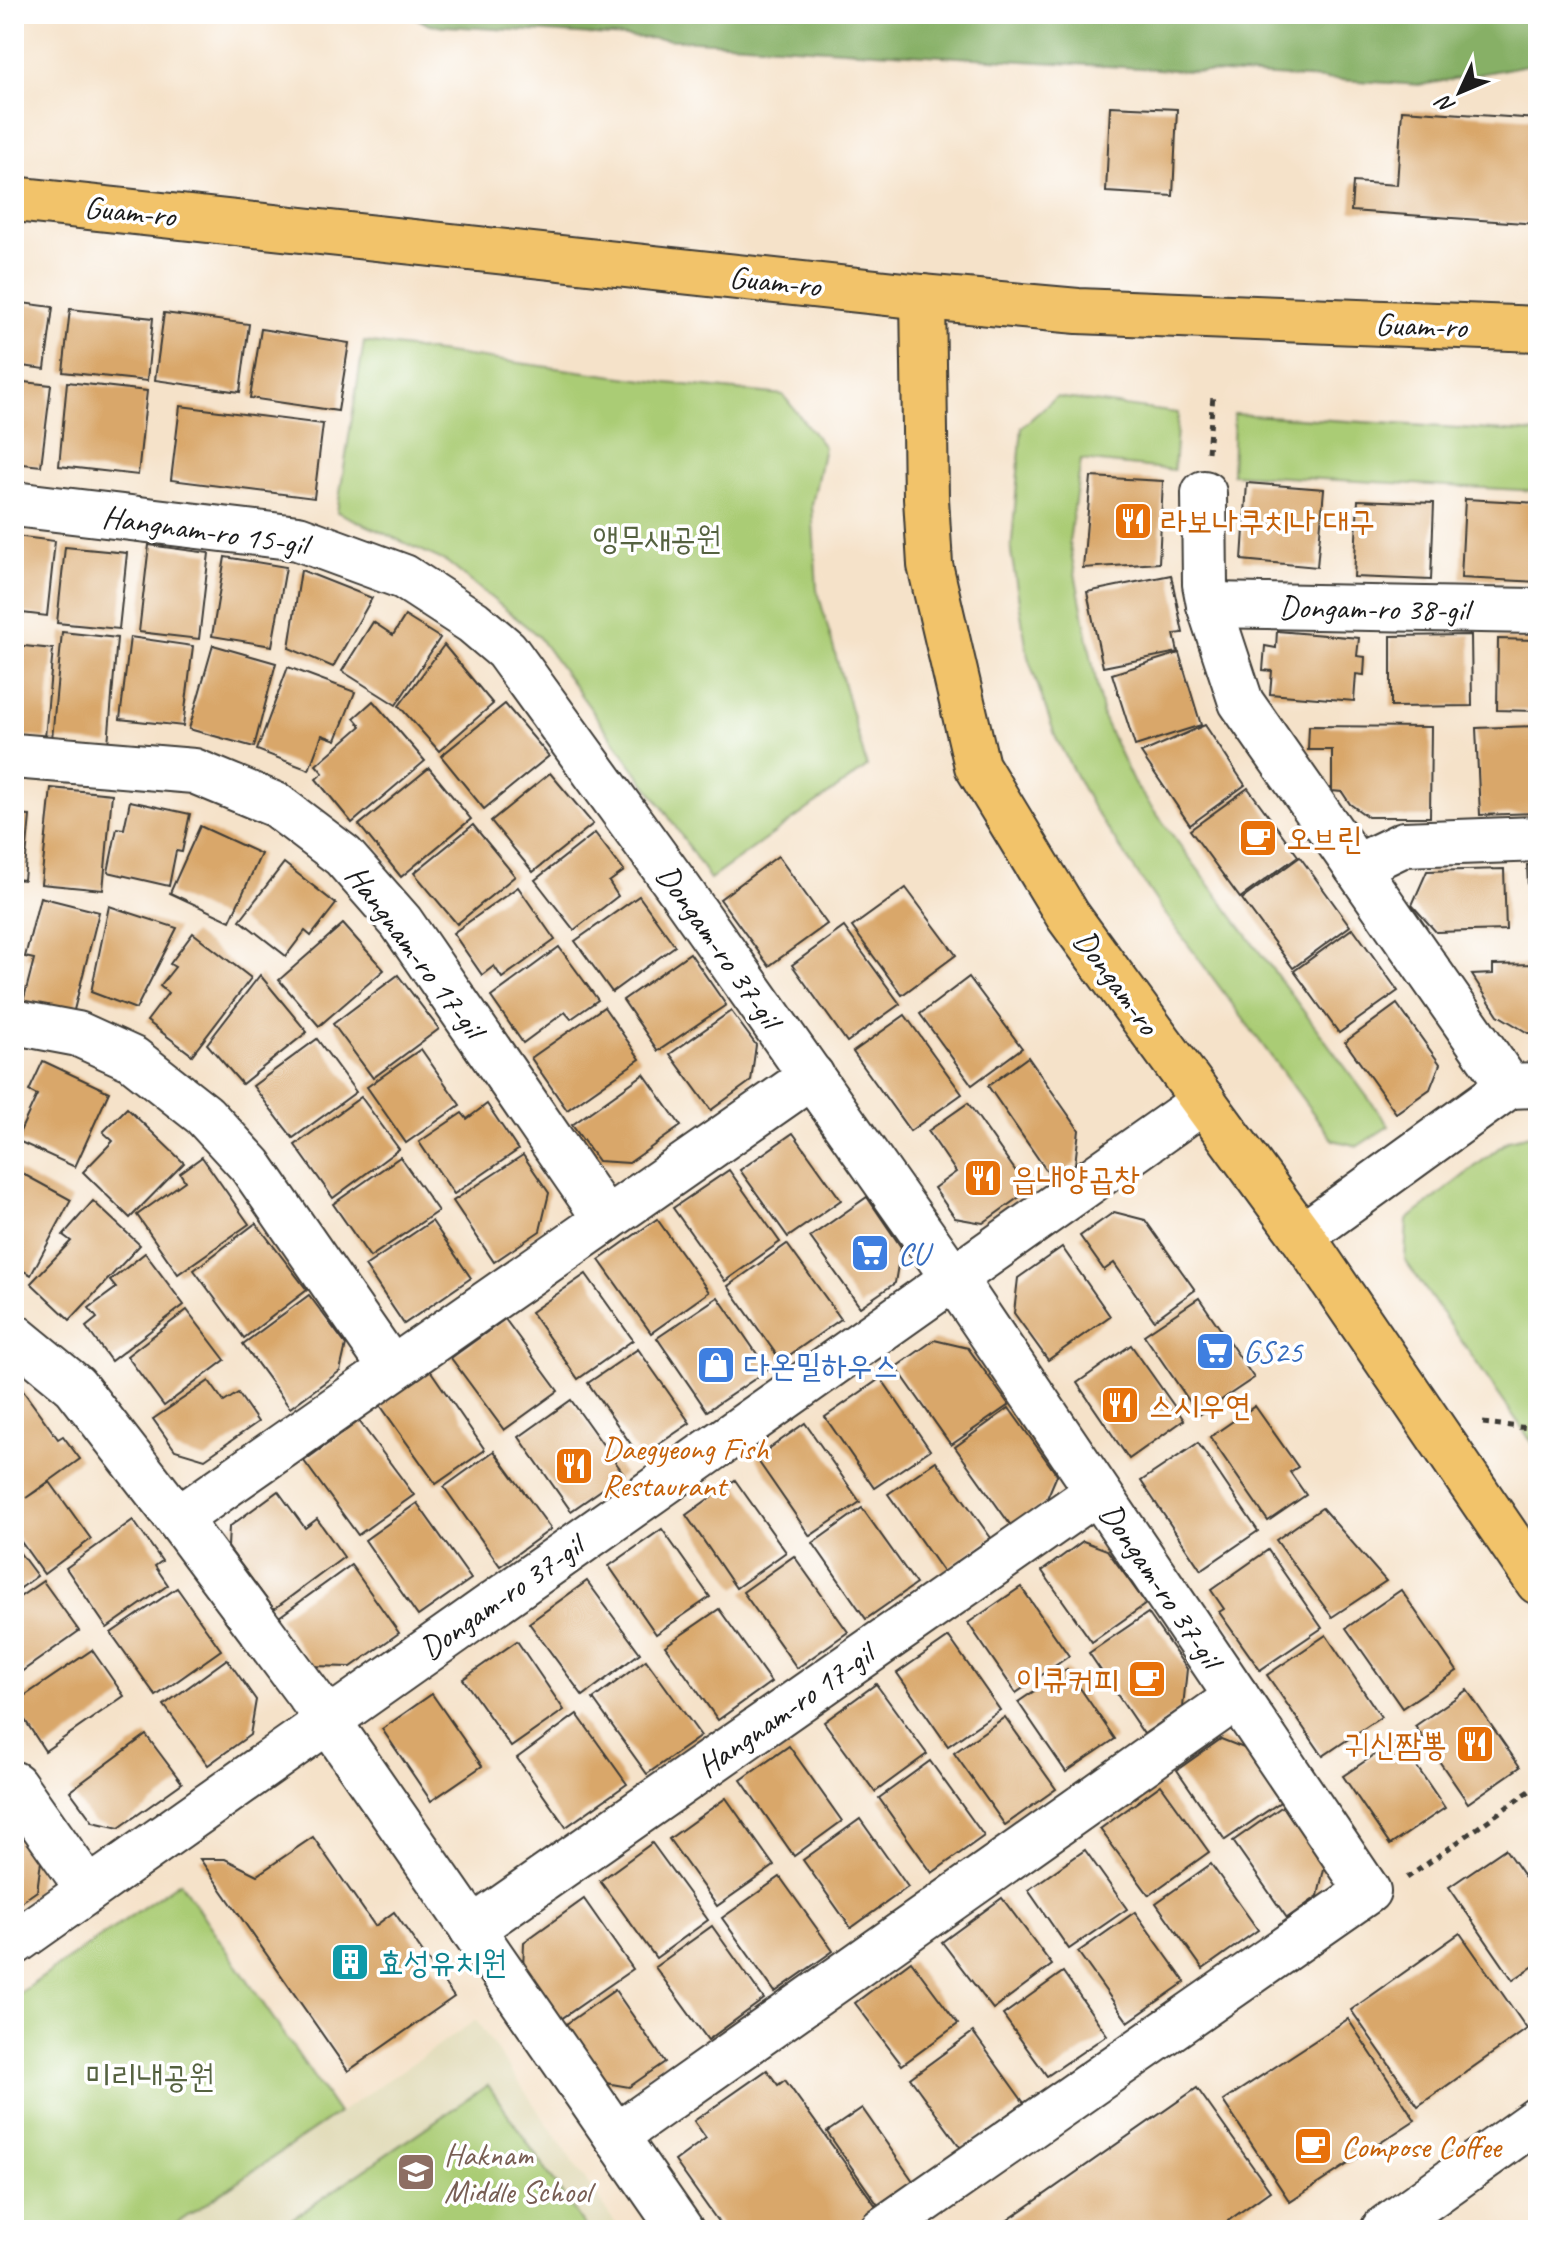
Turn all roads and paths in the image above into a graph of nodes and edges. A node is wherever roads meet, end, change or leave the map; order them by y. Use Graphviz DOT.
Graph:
graph roads {
  1 [pos="14,199"];
  2 [pos="923,297"];
  3 [pos="1538,329"];
  4 [pos="1213,396"];
  5 [pos="1204,493"];
  6 [pos="14,504"];
  7 [pos="1209,605"];
  8 [pos="1538,611"];
  9 [pos="473,622"];
  10 [pos="14,756"];
  11 [pos="1538,839"];
  12 [pos="1356,867"];
  13 [pos="14,1022"];
  14 [pos="812,1076"];
  15 [pos="1524,1085"];
  16 [pos="1204,1101"];
  17 [pos="606,1220"];
  18 [pos="1302,1236"];
  19 [pos="954,1279"];
  20 [pos="14,1336"];
  21 [pos="391,1368"];
  22 [pos="1097,1492"];
  23 [pos="178,1519"];
  24 [pos="1538,1582"];
  25 [pos="1237,1697"];
  26 [pos="327,1719"];
  27 [pos="14,1784"];
  28 [pos="1538,1785"];
  29 [pos="88,1889"];
  30 [pos="1368,1891"];
  31 [pos="472,1929"];
  32 [pos="14,1943"];
  33 [pos="1538,2119"];
  34 [pos="616,2136"];
  35 [pos="681,2230"];
  36 [pos="882,2230"];
  37 [pos="1383,2230"];
  1 -- 2 [label="main road, Guam-ro"];
  2 -- 3 [label="main road, Guam-ro"];
  2 -- 16 [label="main road, Dongam-ro"];
  4 -- 5 [label="path"];
  5 -- 7 [label="street"];
  6 -- 9 [label="street, Hangnam-ro 15-gil"];
  7 -- 8 [label="street, Dongam-ro 38-gil"];
  7 -- 12 [label="street"];
  9 -- 14 [label="street, Dongam-ro 37-gil"];
  10 -- 17 [label="street, Hangnam-ro 17-gil"];
  11 -- 12 [label="street"];
  12 -- 15 [label="street"];
  13 -- 21 [label="street"];
  14 -- 17 [label="street"];
  14 -- 19 [label="street, Dongam-ro 37-gil"];
  15 -- 18 [label="street"];
  16 -- 18 [label="main road, Dongam-ro"];
  16 -- 19 [label="street, Dongam-ro 37-gil"];
  17 -- 21 [label="street"];
  18 -- 24 [label="main road, Dongam-ro"];
  19 -- 22 [label="street, Dongam-ro 37-gil"];
  19 -- 26 [label="street, Dongam-ro 37-gil"];
  20 -- 23 [label="street"];
  21 -- 23 [label="street"];
  22 -- 25 [label="street, Dongam-ro 37-gil"];
  22 -- 31 [label="street, Hangnam-ro 17-gil"];
  23 -- 26 [label="street"];
  25 -- 30 [label="street, Dongam-ro 37-gil"];
  25 -- 34 [label="street"];
  26 -- 29 [label="street, Dongam-ro 37-gil"];
  26 -- 31 [label="street"];
  27 -- 29 [label="street"];
  28 -- 30 [label="path"];
  29 -- 32 [label="street, Dongam-ro 37-gil"];
  30 -- 36 [label="street"];
  31 -- 34 [label="street"];
  33 -- 37 [label="street"];
  34 -- 35 [label="street"];
}
